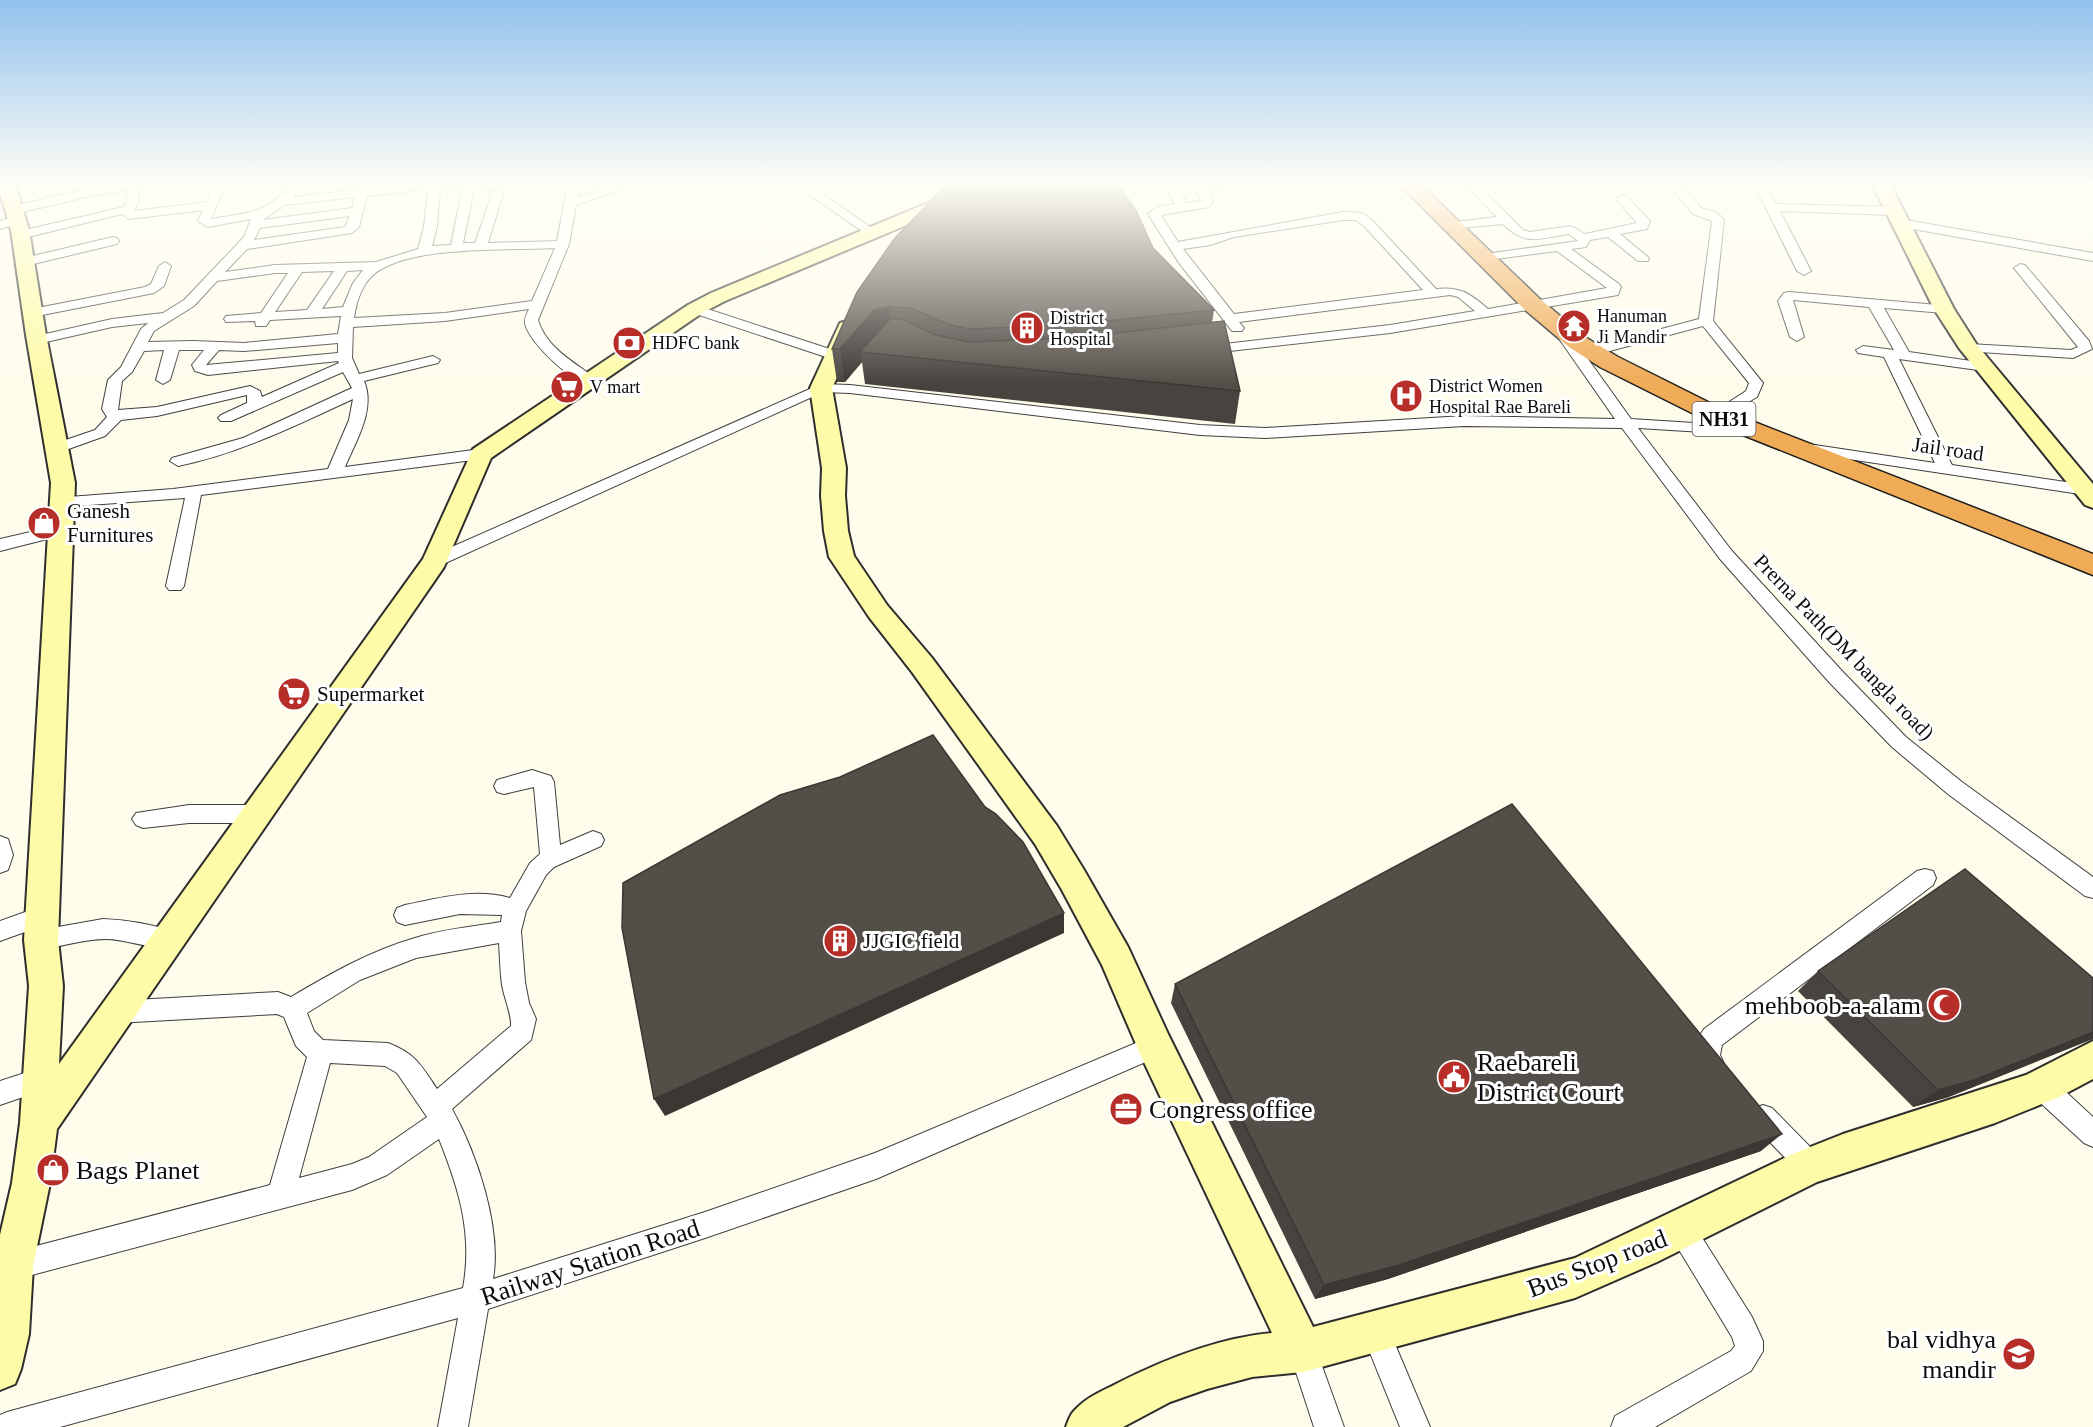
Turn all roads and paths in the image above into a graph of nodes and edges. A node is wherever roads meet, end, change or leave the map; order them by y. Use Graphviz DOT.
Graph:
graph roads {
  1 [pos="21,251"];
  2 [pos="73,251"];
  3 [pos="238,251"];
  4 [pos="424,251"];
  5 [pos="431,251"];
  6 [pos="560,251"];
  7 [pos="830,251"];
  8 [pos="1178,251"];
  9 [pos="1393,251"];
  10 [pos="1479,251"];
  11 [pos="1535,251"];
  12 [pos="1564,251"];
  13 [pos="1634,251"];
  14 [pos="1714,251"];
  15 [pos="1793,251"];
  16 [pos="1914,251"];
  17 [pos="2062,251"];
  18 [pos="2093,257"];
  19 [pos="1486,258"];
  20 [pos="1643,258"];
  21 [pos="25,262"];
  22 [pos="165,266"];
  23 [pos="344,266"];
  24 [pos="380,266"];
  25 [pos="298,268"];
  26 [pos="2020,268"];
  27 [pos="1804,271"];
  28 [pos="211,278"];
  29 [pos="1433,294"];
  30 [pos="864,301"];
  31 [pos="1874,303"];
  32 [pos="538,304"];
  33 [pos="1532,304"];
  34 [pos="695,309"];
  35 [pos="1944,309"];
  36 [pos="1484,312"];
  37 [pos="312,313"];
  38 [pos="165,317"];
  39 [pos="266,317"];
  40 [pos="231,319"];
  41 [pos="1230,319"];
  42 [pos="1706,321"];
  43 [pos="347,324"];
  44 [pos="34,327"];
  45 [pos="1558,327"];
  46 [pos="1797,337"];
  47 [pos="1249,344"];
  48 [pos="173,345"];
  49 [pos="215,346"];
  50 [pos="244,347"];
  51 [pos="140,348"];
  52 [pos="1969,348"];
  53 [pos="1863,350"];
  54 [pos="1183,352"];
  55 [pos="1591,352"];
  56 [pos="1896,354"];
  57 [pos="837,356"];
  58 [pos="433,360"];
  59 [pos="346,361"];
  60 [pos="1985,368"];
  61 [pos="862,374"];
  62 [pos="163,380"];
  63 [pos="589,380"];
  64 [pos="358,384"];
  65 [pos="836,388"];
  66 [pos="254,406"];
  67 [pos="116,416"];
  68 [pos="1717,416"];
  69 [pos="226,418"];
  70 [pos="1626,423"];
  71 [pos="1754,431"];
  72 [pos="1796,447"];
  73 [pos="57,448"];
  74 [pos="481,454"];
  75 [pos="178,461"];
  76 [pos="1946,470"];
  77 [pos="334,474"];
  78 [pos="194,491"];
  79 [pos="2090,494"];
  80 [pos="62,502"];
  81 [pos="61,530"];
  82 [pos="0,545"];
  83 [pos="435,561"];
  84 [pos="2093,565"];
  85 [pos="175,586"];
  86 [pos="504,786"];
  87 [pos="256,814"];
  88 [pos="143,819"];
  89 [pos="593,840"];
  90 [pos="0,845"];
  91 [pos="551,858"];
  92 [pos="0,864"];
  93 [pos="1925,878"];
  94 [pos="2093,889"];
  95 [pos="405,915"];
  96 [pos="512,920"];
  97 [pos="42,928"];
  98 [pos="0,931"];
  99 [pos="167,939"];
  100 [pos="292,1009"];
  101 [pos="116,1012"];
  102 [pos="1155,1046"];
  103 [pos="321,1052"];
  104 [pos="2093,1058"];
  105 [pos="78,1067"];
  106 [pos="40,1080"];
  107 [pos="2042,1087"];
  108 [pos="0,1093"];
  109 [pos="439,1113"];
  110 [pos="39,1123"];
  111 [pos="2093,1134"];
  112 [pos="1812,1167"];
  113 [pos="280,1197"];
  114 [pos="1681,1230"];
  115 [pos="13,1266"];
  116 [pos="475,1299"];
  117 [pos="1376,1333"];
  118 [pos="1303,1351"];
  119 [pos="0,1368"];
  120 [pos="7,1427"];
  121 [pos="453,1427"];
  122 [pos="1088,1427"];
  123 [pos="1329,1427"];
  124 [pos="1415,1427"];
  125 [pos="1626,1427"];
  1 -- 21 [label="street"];
  2 -- 21 [label="street"];
  3 -- 28 [label="street"];
  4 -- 5 [label="street"];
  4 -- 24 [label="street"];
  6 -- 32 [label="street"];
  7 -- 34 [label="street"];
  8 -- 41 [label="street"];
  9 -- 29 [label="street"];
  10 -- 19 [label="highway, NH31"];
  11 -- 19 [label="street"];
  12 -- 33 [label="street"];
  13 -- 20 [label="street"];
  14 -- 42 [label="street"];
  15 -- 27 [label="street"];
  16 -- 35 [label="street"];
  17 -- 18 [label="street"];
  19 -- 33 [label="highway, NH31"];
  21 -- 44 [label="street"];
  22 -- 44 [label="street"];
  23 -- 24 [label="street"];
  23 -- 25 [label="street"];
  23 -- 37 [label="street"];
  24 -- 43 [label="street"];
  25 -- 28 [label="street"];
  25 -- 39 [label="street"];
  26 -- 52 [label="street"];
  28 -- 38 [label="street"];
  29 -- 36 [label="street"];
  29 -- 41 [label="street"];
  30 -- 57 [label="street"];
  31 -- 35 [label="street"];
  31 -- 46 [label="street"];
  31 -- 56 [label="street"];
  32 -- 43 [label="street"];
  32 -- 63 [label="street"];
  33 -- 36 [label="street"];
  33 -- 45 [label="highway, NH31"];
  34 -- 57 [label="street"];
  34 -- 63 [label="street"];
  35 -- 52 [label="street"];
  36 -- 47 [label="street"];
  37 -- 39 [label="street"];
  37 -- 43 [label="street"];
  38 -- 44 [label="street"];
  38 -- 51 [label="street"];
  39 -- 40 [label="street"];
  39 -- 50 [label="street"];
  41 -- 47 [label="street"];
  42 -- 55 [label="street"];
  42 -- 68 [label="street"];
  43 -- 50 [label="street"];
  43 -- 59 [label="street"];
  44 -- 73 [label="street"];
  45 -- 55 [label="highway, NH31"];
  45 -- 70 [label="street, Prerna Path(DM bangla road)"];
  47 -- 54 [label="street"];
  48 -- 49 [label="street"];
  48 -- 51 [label="street"];
  48 -- 62 [label="street"];
  49 -- 50 [label="street"];
  49 -- 59 [label="street"];
  51 -- 67 [label="street"];
  52 -- 60 [label="street"];
  53 -- 56 [label="street"];
  55 -- 68 [label="highway, NH31"];
  56 -- 60 [label="street"];
  56 -- 76 [label="street"];
  57 -- 65 [label="street"];
  58 -- 64 [label="street"];
  59 -- 64 [label="street"];
  59 -- 66 [label="street"];
  60 -- 79 [label="street"];
  61 -- 65 [label="street"];
  63 -- 74 [label="street"];
  64 -- 75 [label="street"];
  64 -- 77 [label="street"];
  65 -- 70 [label="street"];
  65 -- 83 [label="street"];
  65 -- 102 [label="street"];
  66 -- 67 [label="street"];
  66 -- 69 [label="street"];
  67 -- 73 [label="street"];
  68 -- 71 [label="highway, NH31"];
  70 -- 71 [label="street"];
  70 -- 94 [label="street, Prerna Path(DM bangla road)"];
  71 -- 72 [label="highway, NH31"];
  72 -- 76 [label="street, Jail road"];
  72 -- 84 [label="highway, NH31"];
  73 -- 80 [label="street"];
  74 -- 77 [label="street"];
  74 -- 83 [label="street"];
  76 -- 79 [label="street, Jail road"];
  77 -- 78 [label="street"];
  78 -- 80 [label="street"];
  78 -- 85 [label="street"];
  80 -- 81 [label="street"];
  81 -- 82 [label="street"];
  81 -- 97 [label="street"];
  83 -- 87 [label="street"];
  86 -- 91 [label="street"];
  87 -- 88 [label="street"];
  87 -- 99 [label="street"];
  89 -- 91 [label="street"];
  90 -- 92 [label="street"];
  91 -- 96 [label="street"];
  93 -- 112 [label="street"];
  95 -- 96 [label="street"];
  96 -- 100 [label="street"];
  96 -- 109 [label="street"];
  97 -- 98 [label="street"];
  97 -- 99 [label="street"];
  97 -- 106 [label="street"];
  99 -- 101 [label="street"];
  100 -- 101 [label="street"];
  100 -- 103 [label="street"];
  101 -- 105 [label="street"];
  102 -- 116 [label="street, Railway Station Road"];
  102 -- 118 [label="street"];
  103 -- 109 [label="street"];
  103 -- 113 [label="street"];
  104 -- 107 [label="street, Bus Stop road"];
  105 -- 106 [label="street"];
  105 -- 110 [label="street"];
  106 -- 108 [label="street"];
  106 -- 110 [label="street"];
  107 -- 111 [label="street"];
  107 -- 112 [label="street, Bus Stop road"];
  109 -- 113 [label="street"];
  109 -- 116 [label="street"];
  110 -- 115 [label="street"];
  112 -- 114 [label="street, Bus Stop road"];
  113 -- 115 [label="street"];
  114 -- 117 [label="street, Bus Stop road"];
  114 -- 125 [label="street"];
  115 -- 119 [label="street"];
  116 -- 120 [label="street, Railway Station Road"];
  116 -- 121 [label="street"];
  117 -- 118 [label="street, Bus Stop road"];
  117 -- 124 [label="street"];
  118 -- 122 [label="street, Bus Stop road"];
  118 -- 123 [label="street"];
}
